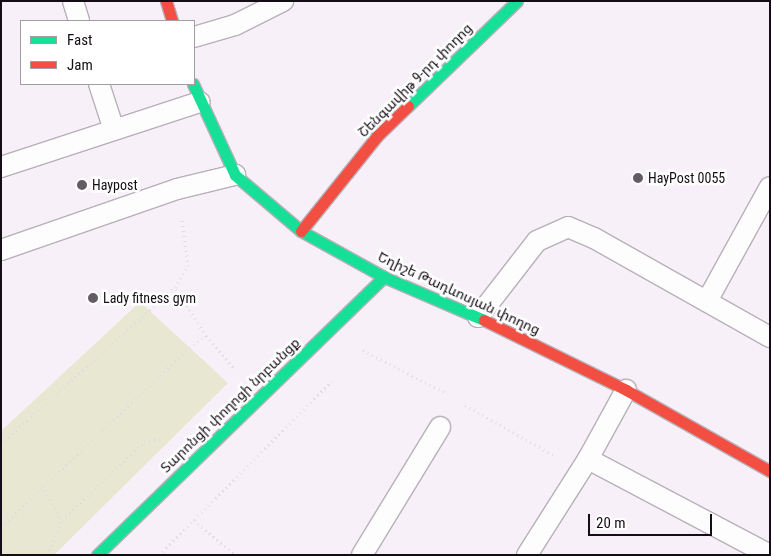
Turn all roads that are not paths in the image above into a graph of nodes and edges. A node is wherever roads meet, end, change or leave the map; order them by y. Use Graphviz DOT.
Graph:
graph roads {
  1 [pos="166,1"];
  2 [pos="284,1"];
  3 [pos="516,1"];
  4 [pos="172,20"];
  5 [pos="195,37"];
  6 [pos="99,85"];
  7 [pos="196,93"];
  8 [pos="114,130"];
  9 [pos="1,167"];
  10 [pos="235,175"];
  11 [pos="770,187"];
  12 [pos="301,231"];
  13 [pos="1,250"];
  14 [pos="384,277"];
  15 [pos="707,301"];
  16 [pos="478,317"];
  17 [pos="770,336"];
  18 [pos="626,390"];
  19 [pos="440,427"];
  20 [pos="584,465"];
  21 [pos="770,470"];
  22 [pos="97,555"];
  23 [pos="362,555"];
  24 [pos="527,555"];
  25 [pos="770,555"];
  1 -- 4 [label="street"];
  2 -- 5 [label="lane"];
  3 -- 12 [label="street, Շենգավիթ 9-րդ փողոց"];
  6 -- 8 [label="lane"];
  7 -- 8 [label="lane"];
  7 -- 10 [label="street, Եղիշե Թադևոսյան փողոց"];
  8 -- 9 [label="lane"];
  10 -- 12 [label="street, Եղիշե Թադևոսյան փողոց"];
  10 -- 13 [label="lane"];
  11 -- 15 [label="lane"];
  12 -- 14 [label="street, Եղիշե Թադևոսյան փողոց"];
  14 -- 16 [label="street, Եղիշե Թադևոսյան փողոց"];
  14 -- 22 [label="street, Տարոնցի փողոցի նրբանցք"];
  15 -- 16 [label="lane"];
  15 -- 17 [label="lane"];
  16 -- 18 [label="street, Եղիշե Թադևոսյան փողոց"];
  18 -- 20 [label="lane"];
  18 -- 21 [label="street, Եղիշե Թադևոսյան փողոց"];
  19 -- 23 [label="lane"];
  20 -- 24 [label="lane"];
  20 -- 25 [label="lane"];
}
